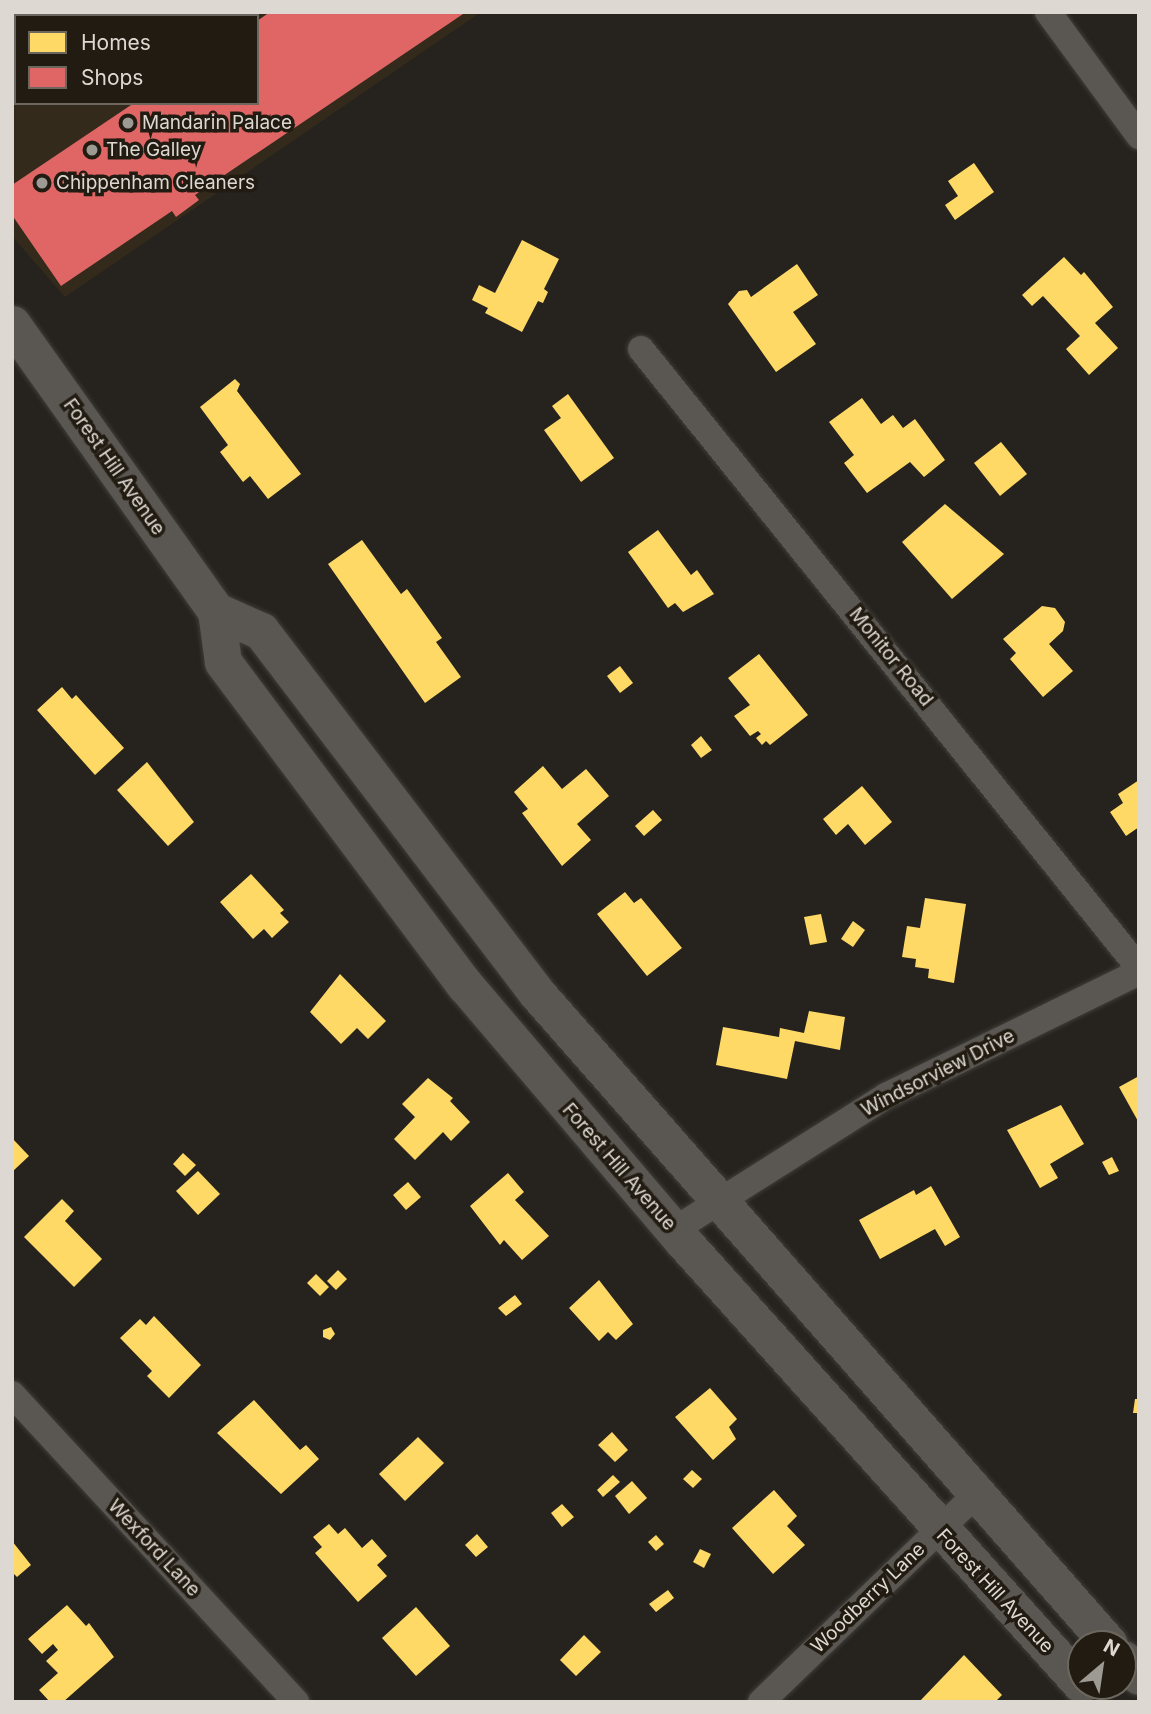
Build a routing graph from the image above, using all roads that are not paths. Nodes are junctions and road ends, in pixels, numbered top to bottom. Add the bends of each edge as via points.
1 (1048, 12) edge
2 (1139, 136) edge
3 (12, 324) edge
4 (641, 349) dead end
5 (216, 611) junction
6 (1139, 970) edge
7 (718, 1202) junction
8 (674, 1230) junction
9 (12, 1394) edge
10 (975, 1495) junction
11 (939, 1530) junction
12 (1097, 1630) edge
13 (1067, 1669) edge
14 (296, 1702) edge
15 (761, 1702) edge

1 - 2 street
3 - 5 main road, Forest Hill Avenue
4 - 6 street, Monitor Road
5 - 7 main road via 261,631 535,991
5 - 8 main road, Forest Hill Avenue via 223,662 353,840 465,985
6 - 7 street, Windsorview Drive via 886,1096
7 - 8 street, Windsorview Drive
7 - 10 main road
8 - 11 main road, Forest Hill Avenue
9 - 14 street, Wexford Lane
10 - 11 street, Woodberry Lane
10 - 12 main road
11 - 13 main road, Forest Hill Avenue
11 - 15 street, Woodberry Lane

